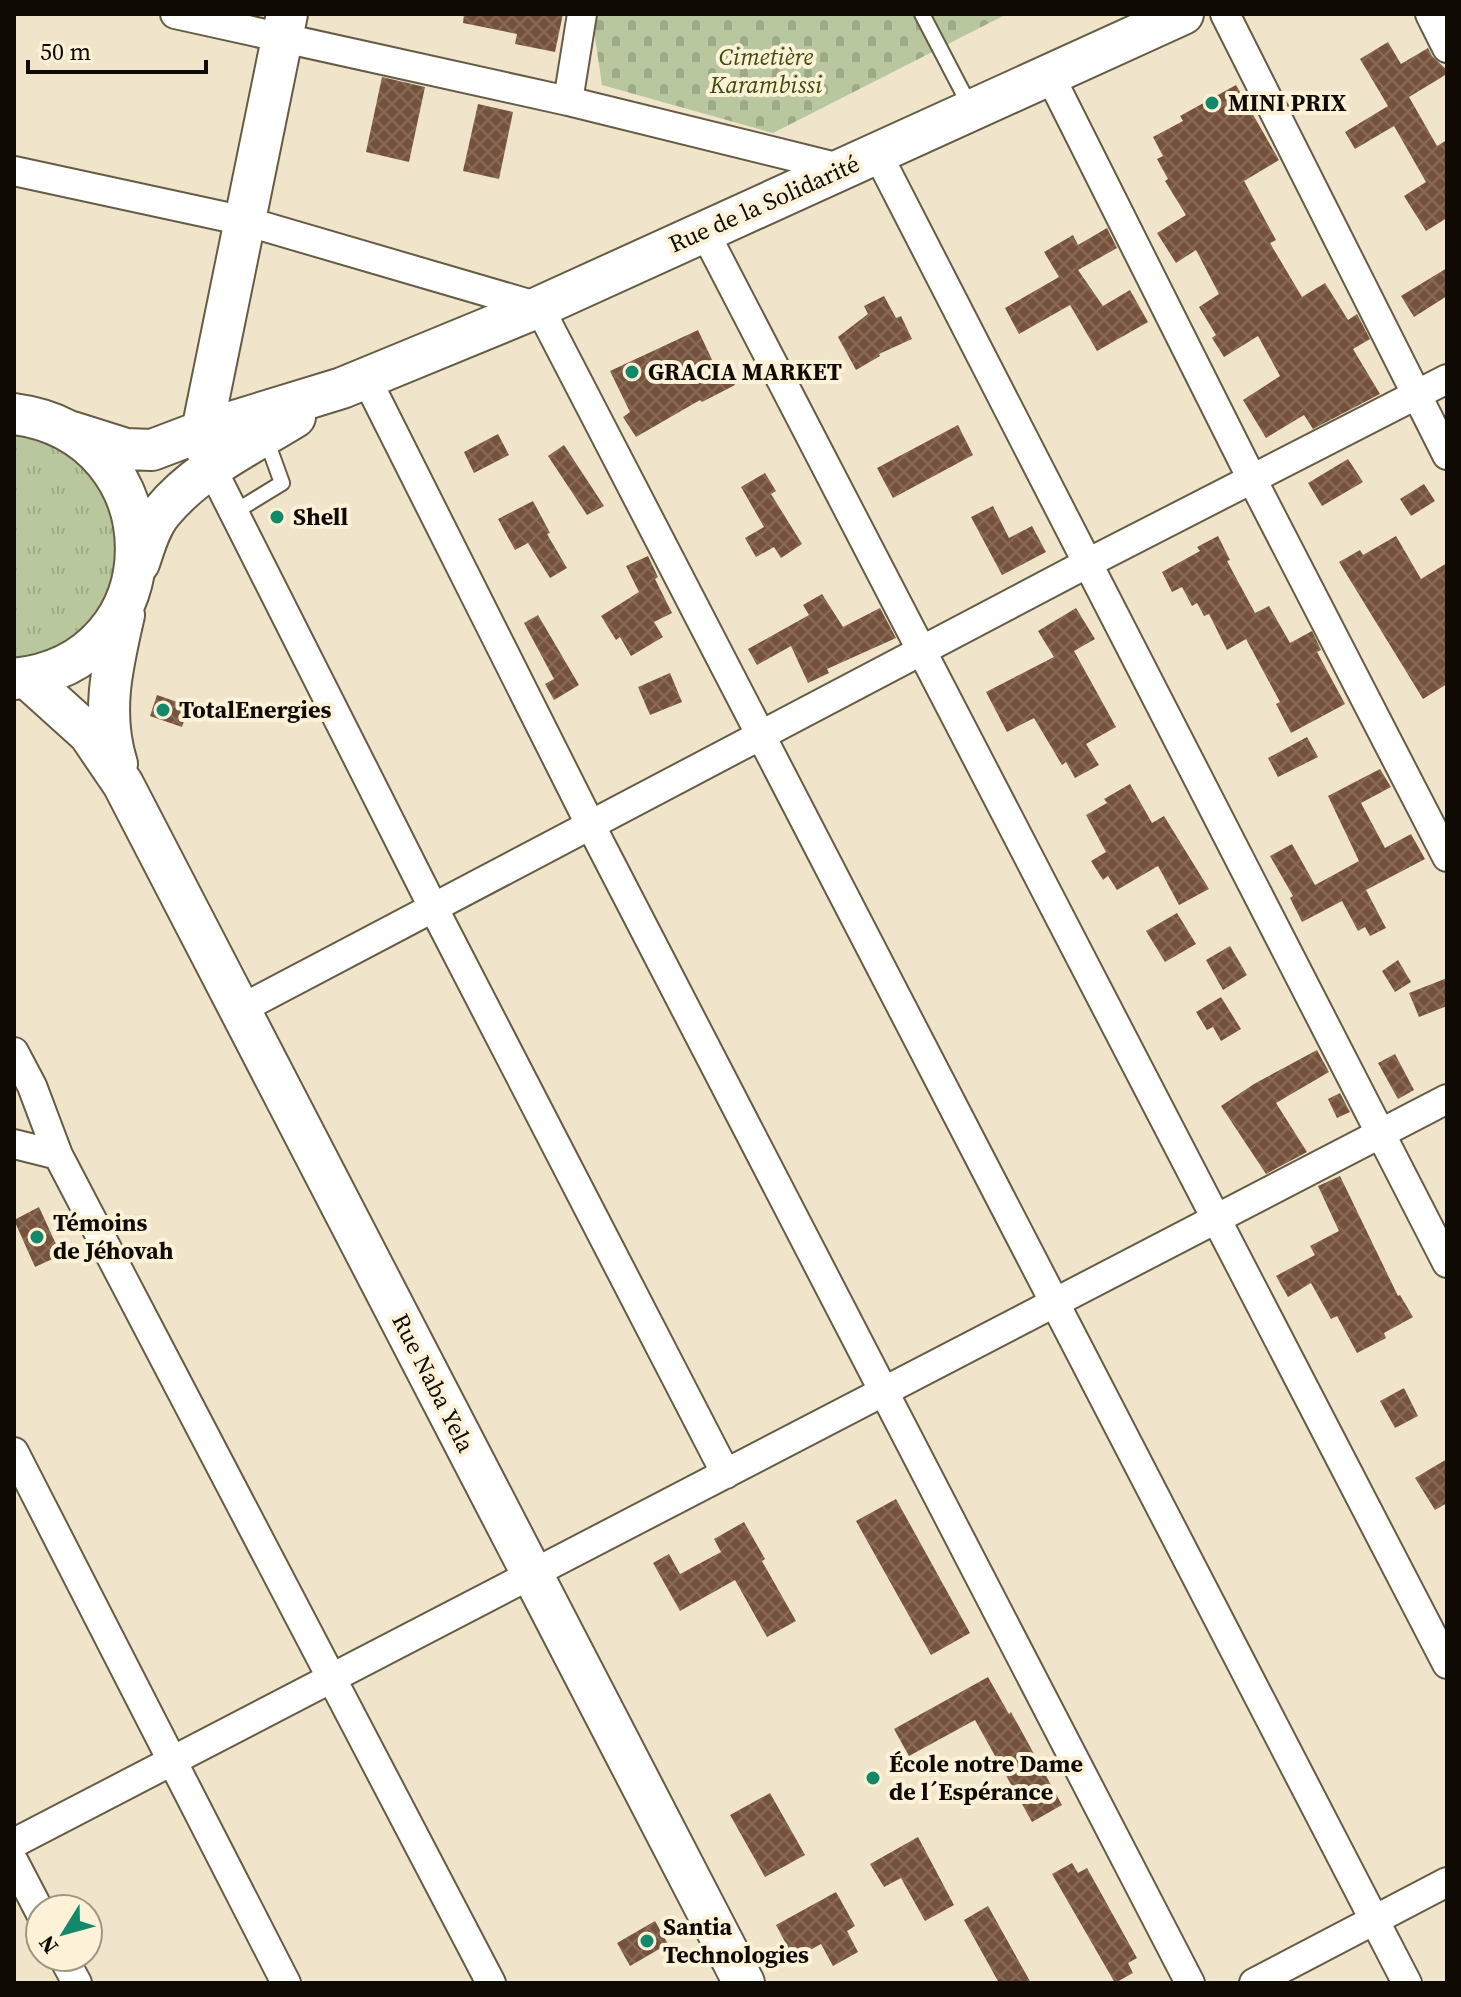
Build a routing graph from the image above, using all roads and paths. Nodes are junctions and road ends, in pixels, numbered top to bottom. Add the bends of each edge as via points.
1 (175, 14) edge
2 (582, 14) edge
3 (922, 14) edge
4 (1183, 14) edge
5 (1225, 14) edge
6 (1430, 14) edge
7 (284, 26) edge
8 (1447, 48) edge
9 (1049, 74) junction
10 (568, 101) junction
11 (972, 110) junction
12 (877, 153) junction
13 (840, 168) junction
14 (14, 171) edge
15 (245, 221) junction
16 (704, 231) junction
17 (539, 307) junction
18 (1447, 379) edge
19 (354, 383) junction
20 (1416, 395) junction
21 (14, 414) edge
22 (202, 431) junction
23 (72, 432) junction
24 (265, 436) junction
25 (1447, 455) edge
26 (212, 469) junction
27 (1252, 479) junction
28 (233, 513) junction
29 (1086, 564) junction
30 (131, 585) junction
31 (923, 650) junction
32 (20, 679) edge
33 (759, 734) junction
34 (123, 784) junction
35 (590, 824) junction
36 (1447, 857) edge
37 (433, 907) junction
38 (239, 1010) junction
39 (14, 1052) edge
40 (1447, 1099) edge
41 (1380, 1133) junction
42 (14, 1144) edge
43 (58, 1155) junction
44 (1217, 1217) junction
45 (1447, 1263) edge
46 (1055, 1304) junction
47 (885, 1392) junction
48 (14, 1452) edge
49 (726, 1474) junction
50 (532, 1575) junction
51 (1447, 1664) edge
52 (333, 1678) junction
53 (171, 1762) junction
54 (14, 1843) edge
55 (14, 1862) edge
56 (1447, 1882) edge
57 (30, 1893) edge
58 (1374, 1920) junction
59 (286, 1983) edge
60 (491, 1983) edge
61 (744, 1983) edge
62 (1190, 1983) edge
63 (1254, 1983) edge
64 (1407, 1983) edge

1 - 7 street
2 - 10 street
3 - 11 lane
4 - 9 street, Rue de la Solidarité
5 - 20 street
6 - 8 street
7 - 10 street
7 - 15 street
9 - 11 street, Rue de la Solidarité
9 - 27 street
10 - 13 street
11 - 12 street, Rue de la Solidarité
12 - 13 street, Rue de la Solidarité
12 - 29 street
13 - 16 street, Rue de la Solidarité
14 - 15 street
15 - 17 street
15 - 22 street
16 - 17 street, Rue de la Solidarité
16 - 31 street
17 - 19 street, Rue de la Solidarité
17 - 33 street
18 - 20 street
19 - 22 street, Rue de la Solidarité
19 - 24 street, Rue de la Solidarité
19 - 35 street
20 - 25 street
20 - 27 street
21 - 23 street, Rue de la Solidarité
22 - 23 street, Rue de la Solidarité via 152,450 126,449
22 - 26 street
23 - 30 street via 109,465 126,493 136,533
24 - 26 street, Rue de la Solidarité
24 - 28 lane via 282,483
26 - 28 street
26 - 30 street, Rue de la Solidarité via 161,513
27 - 29 street
27 - 36 street
28 - 37 street
29 - 31 street
29 - 41 street
30 - 32 street via 112,626 88,650 59,668
30 - 34 street via 107,710
31 - 33 street
31 - 44 street
32 - 34 street via 89,734
33 - 35 street
33 - 46 street
34 - 38 street, Rue Naba Yela
35 - 37 street
35 - 47 street
37 - 38 street
37 - 49 street
38 - 50 street, Rue Naba Yela
39 - 43 street
40 - 41 street
41 - 44 street
41 - 45 street
42 - 43 street
43 - 52 street
44 - 46 street
44 - 51 street
46 - 47 street
46 - 58 street
47 - 49 street
47 - 62 street
48 - 53 street
49 - 50 street
50 - 52 street
50 - 61 street, Rue Naba Yela
52 - 53 street
52 - 60 street
53 - 54 street
53 - 59 street
55 - 57 street
56 - 58 street
58 - 63 street
58 - 64 street

